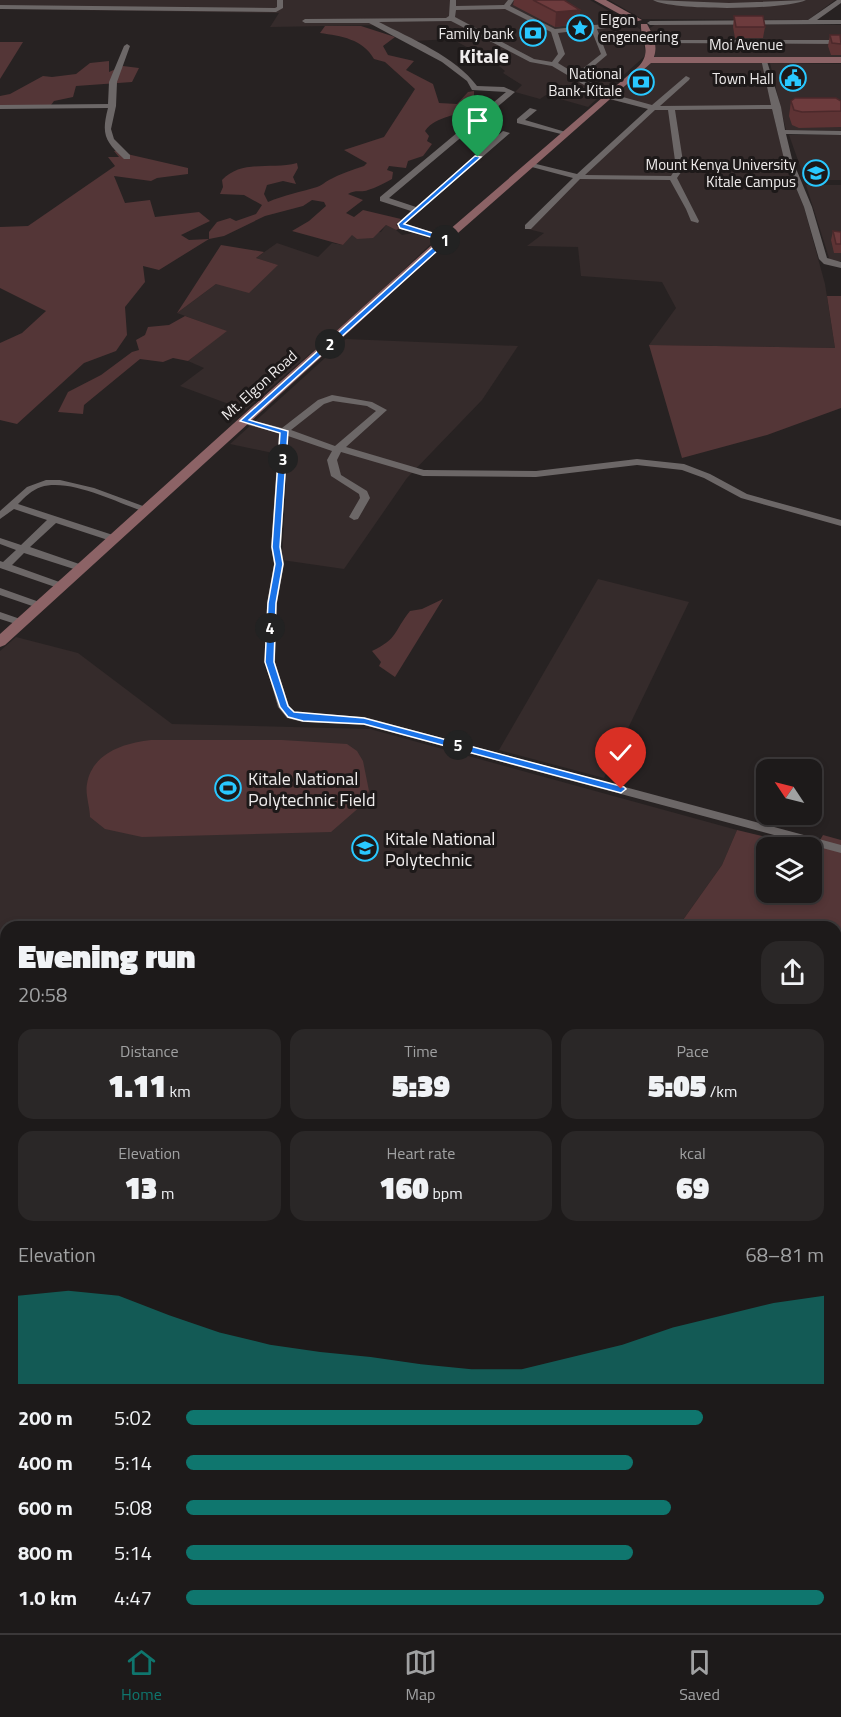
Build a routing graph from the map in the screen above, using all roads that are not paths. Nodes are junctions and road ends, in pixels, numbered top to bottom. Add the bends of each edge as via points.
1 (280, 0) edge
2 (511, 0) edge
3 (547, 0) edge
4 (599, 0) edge
5 (656, 0) edge
6 (803, 0) edge
7 (825, 0) edge
8 (453, 4) edge
9 (838, 4) edge
10 (0, 7) edge
11 (506, 7) junction
12 (451, 18) junction
13 (305, 21) dead end
14 (371, 21) junction
15 (810, 21) junction
16 (841, 22) edge
17 (641, 23) junction
18 (593, 27) junction
19 (554, 31) junction
20 (651, 42) junction
21 (841, 42) edge
22 (127, 46) dead end
23 (764, 59) junction
24 (650, 60) junction
25 (841, 60) edge
26 (554, 64) junction
27 (576, 77) junction
28 (686, 78) dead end
29 (609, 96) junction
30 (112, 106) junction
31 (0, 107) edge
32 (777, 107) junction
33 (654, 108) junction
34 (671, 108) junction
35 (533, 110) dead end
36 (782, 132) junction
37 (506, 133) dead end
38 (565, 133) junction
39 (841, 133) edge
40 (127, 157) dead end
41 (531, 164) junction
42 (578, 177) junction
43 (674, 178) junction
44 (417, 210) junction
45 (695, 221) dead end
46 (528, 227) dead end
47 (446, 239) junction
48 (841, 265) edge
49 (243, 421) junction
50 (284, 431) junction
51 (338, 449) junction
52 (14, 506) junction
53 (146, 509) junction
54 (0, 516) edge
55 (354, 517) dead end
56 (53, 520) junction
57 (841, 524) edge
58 (115, 539) junction
59 (0, 541) edge
60 (23, 548) junction
61 (2, 565) edge
62 (81, 568) junction
63 (61, 586) junction
64 (0, 591) edge
65 (41, 606) junction
66 (0, 615) edge
67 (22, 623) junction
68 (0, 642) edge
69 (841, 849) edge

1 - 10 street via 279,9 233,11
2 - 11 street
3 - 18 street
4 - 17 street
5 - 6 street via 780,4
7 - 9 street
8 - 11 street
8 - 12 street
9 - 15 street
11 - 19 street
12 - 14 street
12 - 26 street via 532,61
13 - 14 street
14 - 44 street via 451,66 472,81 475,88 511,92 383,199
15 - 16 street
15 - 17 street
17 - 18 street
17 - 20 street
18 - 19 street
18 - 27 street via 604,55
19 - 26 street via 562,54
20 - 21 street
20 - 24 street
22 - 30 street via 113,82
23 - 24 street, Moi Avenue
23 - 25 street, Moi Avenue
23 - 32 street
24 - 29 street, Mt. Elgon Road
26 - 27 street
27 - 29 street
28 - 33 street
29 - 33 street
29 - 38 street, Mt. Elgon Road
30 - 31 street
30 - 40 street via 106,127 109,141
32 - 34 street
32 - 36 street
33 - 34 street
33 - 42 street
34 - 43 street via 680,168
35 - 38 street via 520,121
36 - 39 street
36 - 48 street via 823,259
37 - 44 street
38 - 41 street, Mt. Elgon Road
41 - 42 street
41 - 47 street, Mt. Elgon Road
42 - 43 street
42 - 46 street
43 - 45 street via 680,196 691,204
44 - 47 street via 401,224 403,227
47 - 49 street, Mt. Elgon Road
49 - 50 street
49 - 53 street, Mt. Elgon Road
50 - 51 street
50 - 51 street via 332,398 376,405 382,410
50 - 69 street via 276,547 279,564 272,603 270,662 284,707 291,715 364,721
51 - 55 street via 332,460 336,476 364,493
51 - 57 street via 423,473 536,474 637,462 684,466 744,496
52 - 53 street via 35,486 54,482
52 - 54 street
52 - 56 street
53 - 58 street, Mt. Elgon Road
56 - 58 street
56 - 60 street
58 - 62 street, Mt. Elgon Road
59 - 60 street
60 - 61 street
60 - 62 street
61 - 63 street
62 - 63 street, Mt. Elgon Road
63 - 65 street, Mt. Elgon Road
64 - 65 street
65 - 67 street, Mt. Elgon Road
66 - 67 street
67 - 68 street, Mt. Elgon Road

